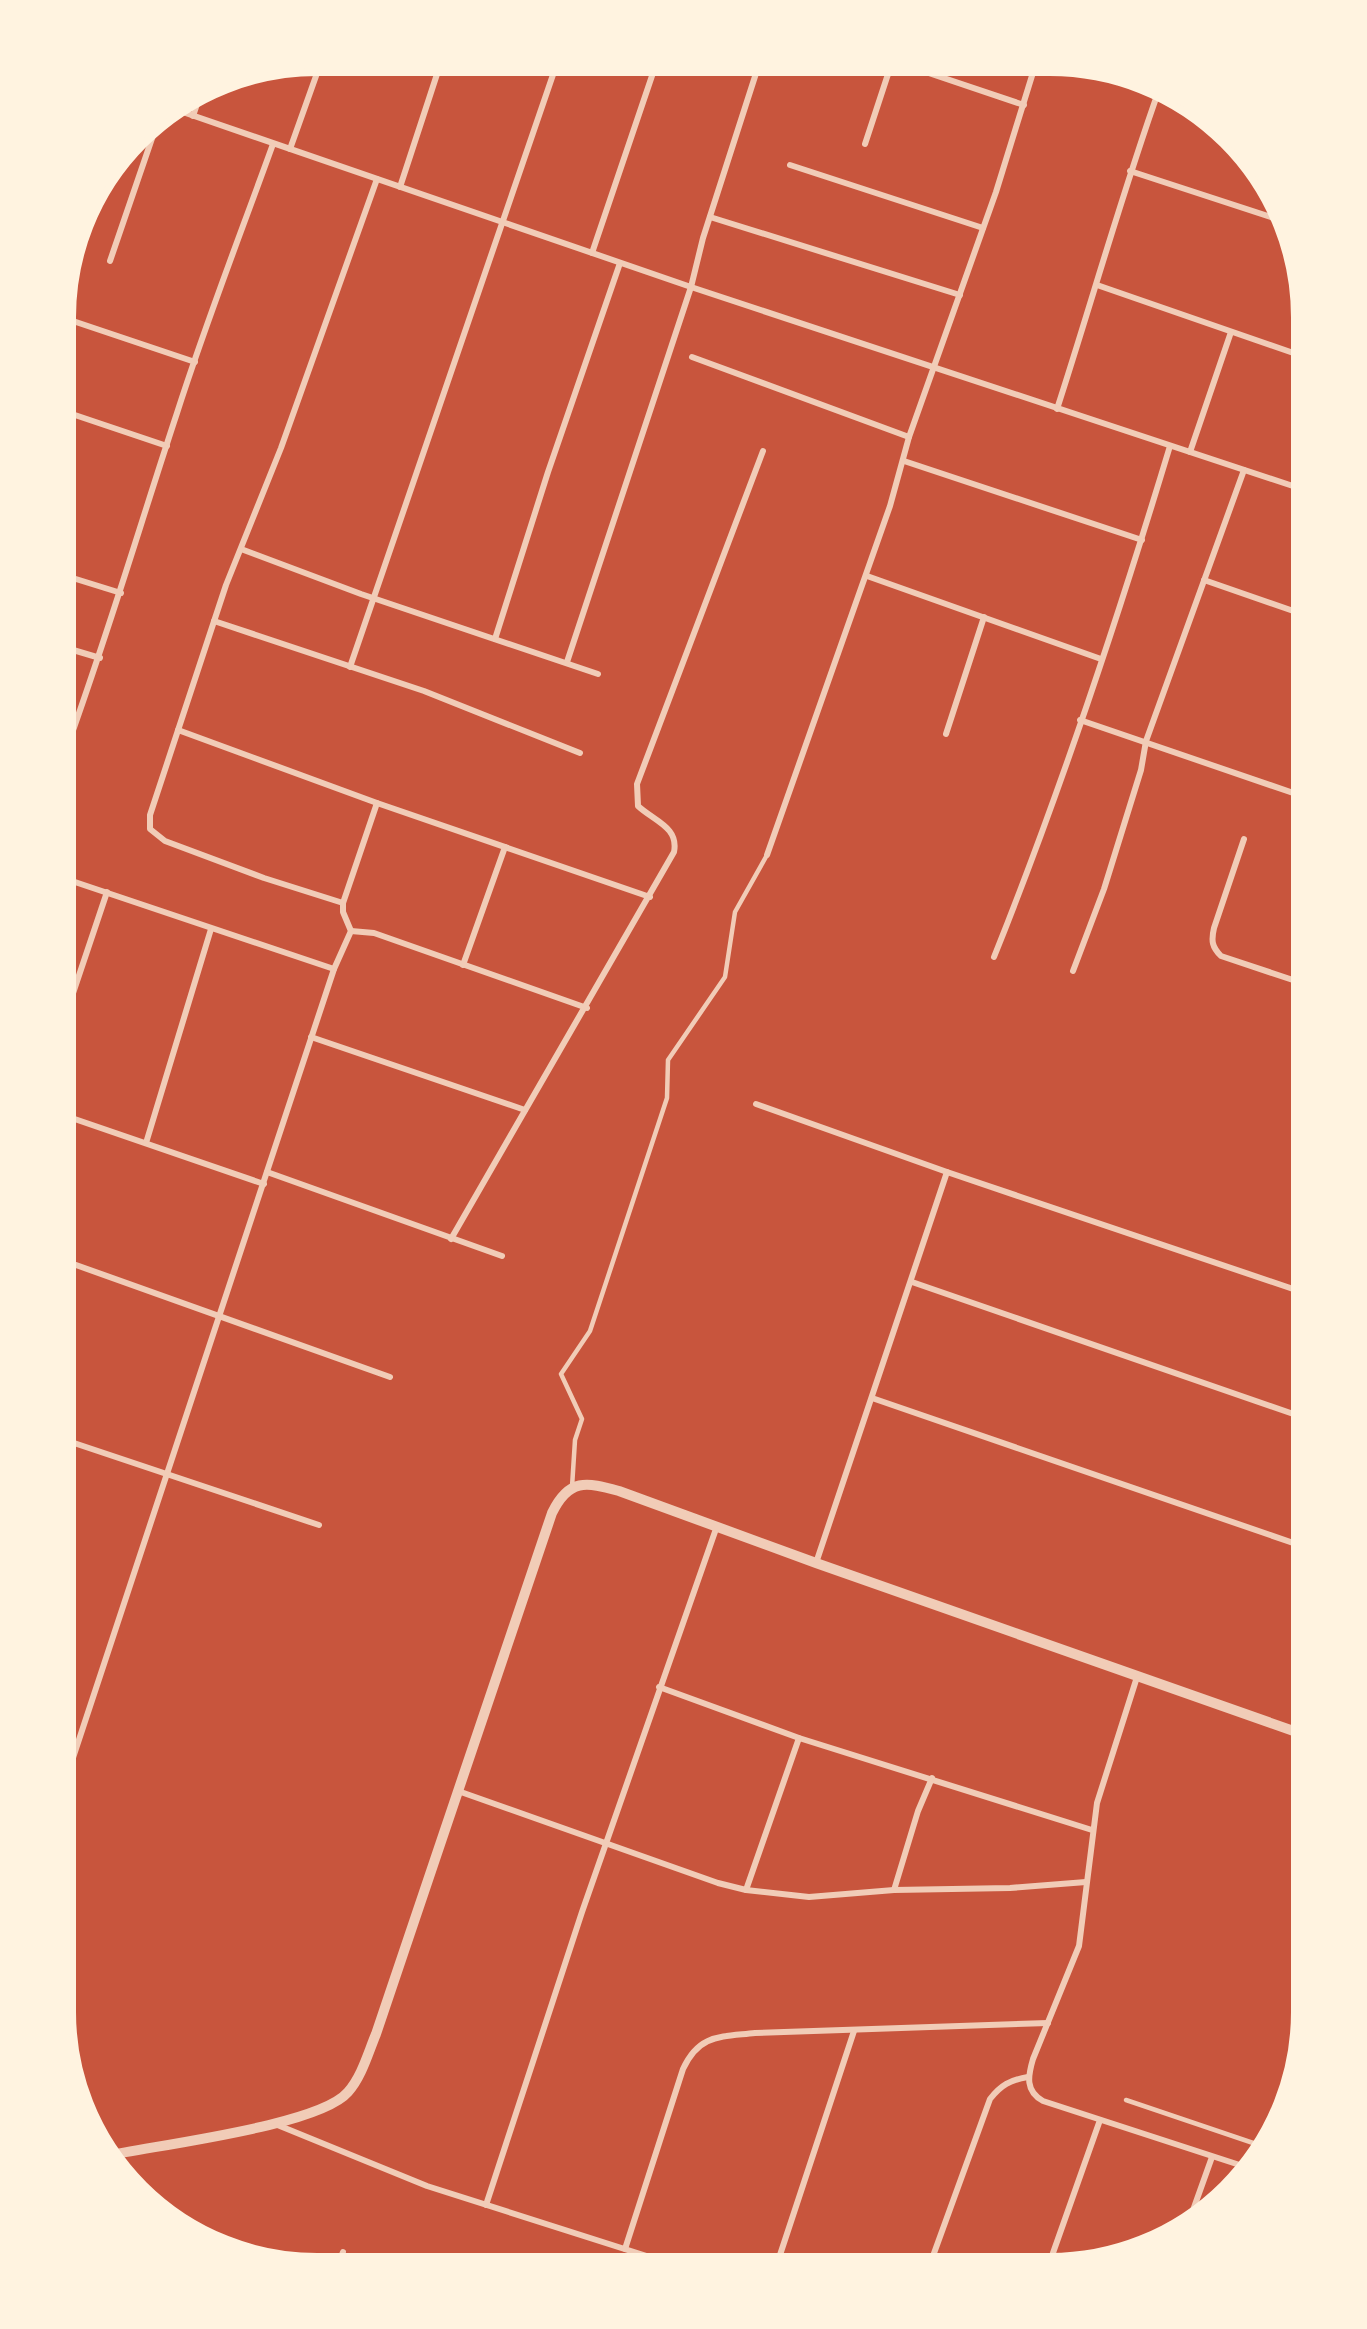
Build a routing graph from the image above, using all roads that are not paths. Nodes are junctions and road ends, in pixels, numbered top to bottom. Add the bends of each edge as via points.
1 (317, 72) edge
2 (438, 72) edge
3 (554, 72) edge
4 (653, 72) edge
5 (756, 72) edge
6 (889, 72) edge
7 (926, 72) edge
8 (1033, 72) edge
9 (1157, 96) edge
10 (197, 103) edge
11 (1024, 105) junction
12 (182, 112) edge
13 (193, 116) junction
14 (153, 135) edge
15 (273, 144) junction
16 (865, 144) dead end
17 (290, 149) junction
18 (790, 165) dead end
19 (1130, 171) junction
20 (376, 179) junction
21 (400, 187) junction
22 (710, 217) junction
23 (1272, 217) edge
24 (501, 222) junction
25 (984, 228) junction
26 (592, 253) junction
27 (110, 261) dead end
28 (620, 263) junction
29 (1097, 285) junction
30 (691, 287) junction
31 (960, 295) junction
32 (72, 321) edge
33 (1231, 332) junction
34 (1295, 354) edge
35 (692, 357) dead end
36 (195, 362) junction
37 (933, 366) junction
38 (1057, 409) junction
39 (72, 414) edge
40 (909, 437) junction
41 (167, 446) junction
42 (1170, 446) junction
43 (763, 451) dead end
44 (1190, 452) junction
45 (904, 461) junction
46 (1244, 470) junction
47 (1295, 487) edge
48 (1142, 540) junction
49 (242, 549) junction
50 (867, 576) junction
51 (72, 578) edge
52 (1204, 580) junction
53 (122, 593) junction
54 (374, 598) junction
55 (1295, 612) edge
56 (984, 617) junction
57 (214, 621) junction
58 (495, 639) junction
59 (72, 650) edge
60 (100, 658) junction
61 (1101, 659) junction
62 (567, 662) junction
63 (350, 667) junction
64 (598, 674) dead end
65 (1080, 720) junction
66 (178, 730) junction
67 (72, 734) edge
68 (946, 734) dead end
69 (1146, 741) junction
70 (580, 753) dead end
71 (1295, 793) edge
72 (377, 803) junction
73 (1244, 839) dead end
74 (505, 847) junction
75 (767, 855) joint
76 (72, 881) edge
77 (107, 892) junction
78 (650, 897) junction
79 (343, 903) junction
80 (211, 929) junction
81 (351, 931) junction
82 (994, 957) dead end
83 (463, 965) junction
84 (334, 969) junction
85 (1073, 971) dead end
86 (1295, 981) edge
87 (72, 996) edge
88 (586, 1008) junction
89 (311, 1036) junction
90 (756, 1104) dead end
91 (525, 1110) junction
92 (72, 1118) edge
93 (146, 1143) junction
94 (267, 1172) junction
95 (947, 1172) junction
96 (264, 1184) junction
97 (451, 1239) junction
98 (502, 1256) dead end
99 (72, 1264) edge
100 (912, 1282) junction
101 (1295, 1290) edge
102 (220, 1316) junction
103 (390, 1377) dead end
104 (872, 1398) junction
105 (1295, 1415) edge
106 (72, 1443) edge
107 (167, 1475) junction
108 (572, 1487) junction
109 (319, 1525) dead end
110 (717, 1526) junction
111 (1295, 1544) edge
112 (816, 1563) junction
113 (1137, 1677) junction
114 (659, 1687) junction
115 (1295, 1732) edge
116 (800, 1738) junction
117 (72, 1757) edge
118 (932, 1778) junction
119 (458, 1791) junction
120 (1092, 1830) junction
121 (606, 1844) junction
122 (1086, 1882) junction
123 (746, 1890) junction
124 (894, 1890) junction
125 (1048, 2023) junction
126 (854, 2031) junction
127 (1028, 2077) junction
128 (1126, 2100) dead end
129 (1100, 2120) junction
130 (275, 2124) junction
131 (1256, 2144) edge
132 (117, 2154) edge
133 (1212, 2157) junction
134 (1240, 2166) edge
135 (486, 2205) junction
136 (1193, 2211) edge
137 (625, 2249) junction
138 (343, 2252) dead end
139 (341, 2257) edge
140 (650, 2257) edge
141 (779, 2257) edge
142 (933, 2257) edge
143 (1052, 2257) edge

1 - 17 street
2 - 21 street
3 - 24 street
4 - 26 street
5 - 22 street
6 - 16 street
7 - 11 street
8 - 11 street
9 - 19 street
10 - 13 street
11 - 25 street
12 - 13 street
13 - 15 street
14 - 27 street
15 - 17 street
15 - 36 street
17 - 20 street
18 - 25 street
19 - 23 street
19 - 29 street
20 - 21 street
20 - 49 street
21 - 24 street
22 - 30 street
22 - 31 street
24 - 26 street
24 - 54 street
25 - 31 street
26 - 28 street
28 - 30 street
28 - 58 street
29 - 33 street
29 - 38 street
30 - 37 street
30 - 62 street
31 - 37 street
32 - 36 street
33 - 34 street
33 - 44 street
35 - 40 street
36 - 41 street
37 - 38 street
37 - 40 street
38 - 42 street
39 - 41 street
40 - 45 street
41 - 53 street
42 - 44 street
42 - 48 street
43 - 78 street via 637,784 638,806 672,830 677,840 675,852
44 - 46 street
45 - 48 street
45 - 50 street
46 - 47 street
46 - 52 street
48 - 61 street
49 - 54 street
49 - 57 street
50 - 56 street
50 - 75 street
51 - 53 street
52 - 55 street
52 - 69 street
53 - 60 street
54 - 58 street
54 - 63 street
56 - 61 street
56 - 68 street
57 - 63 street
57 - 66 street
58 - 62 street
59 - 60 street
60 - 67 street
61 - 65 street
62 - 64 street
63 - 70 street
65 - 69 street
65 - 82 street
66 - 72 street
66 - 79 street via 150,815 150,829 156,836 264,878
69 - 71 street
69 - 85 street via 1141,770 1104,889
72 - 74 street
72 - 79 street
73 - 86 street via 1214,928 1214,949 1221,956
74 - 78 street
74 - 83 street
75 - 108 lane via 735,912 725,977 668,1060 667,1098 590,1331 561,1374 582,1419 575,1440
76 - 77 street
77 - 80 street
77 - 87 street
78 - 88 street
79 - 81 street
80 - 84 street
80 - 93 street
81 - 83 street via 374,933
81 - 84 street
83 - 88 street
84 - 89 street
88 - 91 street
89 - 91 street
89 - 94 street
90 - 95 street
91 - 97 street
92 - 93 street
93 - 96 street
94 - 96 street
94 - 97 street
95 - 100 street
95 - 101 street
96 - 102 street
97 - 98 street
99 - 102 street
100 - 104 street
100 - 105 street
102 - 103 street
102 - 107 street
104 - 111 street
104 - 112 street
106 - 107 street
107 - 109 street
107 - 117 street
108 - 110 street via 592,1484 619,1491
108 - 119 street via 560,1496 552,1513
110 - 112 street
110 - 114 street
112 - 113 street
113 - 115 street
113 - 120 street via 1106,1770
114 - 116 street
114 - 121 street
116 - 118 street
116 - 123 street
118 - 120 street
118 - 124 street
119 - 121 street
119 - 130 street via 362,2069 348,2092 327,2108
120 - 122 street
121 - 123 street
121 - 135 street
122 - 124 street
122 - 125 street via 1079,1946
123 - 124 street via 809,1897
125 - 126 street
125 - 127 street
126 - 137 street via 755,2033 710,2040 696,2047 683,2069
126 - 141 street
127 - 129 street via 1036,2097
127 - 142 street via 1000,2086 990,2099
128 - 131 lane
129 - 133 street
129 - 143 street
130 - 132 street
130 - 135 street via 427,2186
133 - 134 street
133 - 136 street
135 - 137 street
137 - 140 street
138 - 139 street

